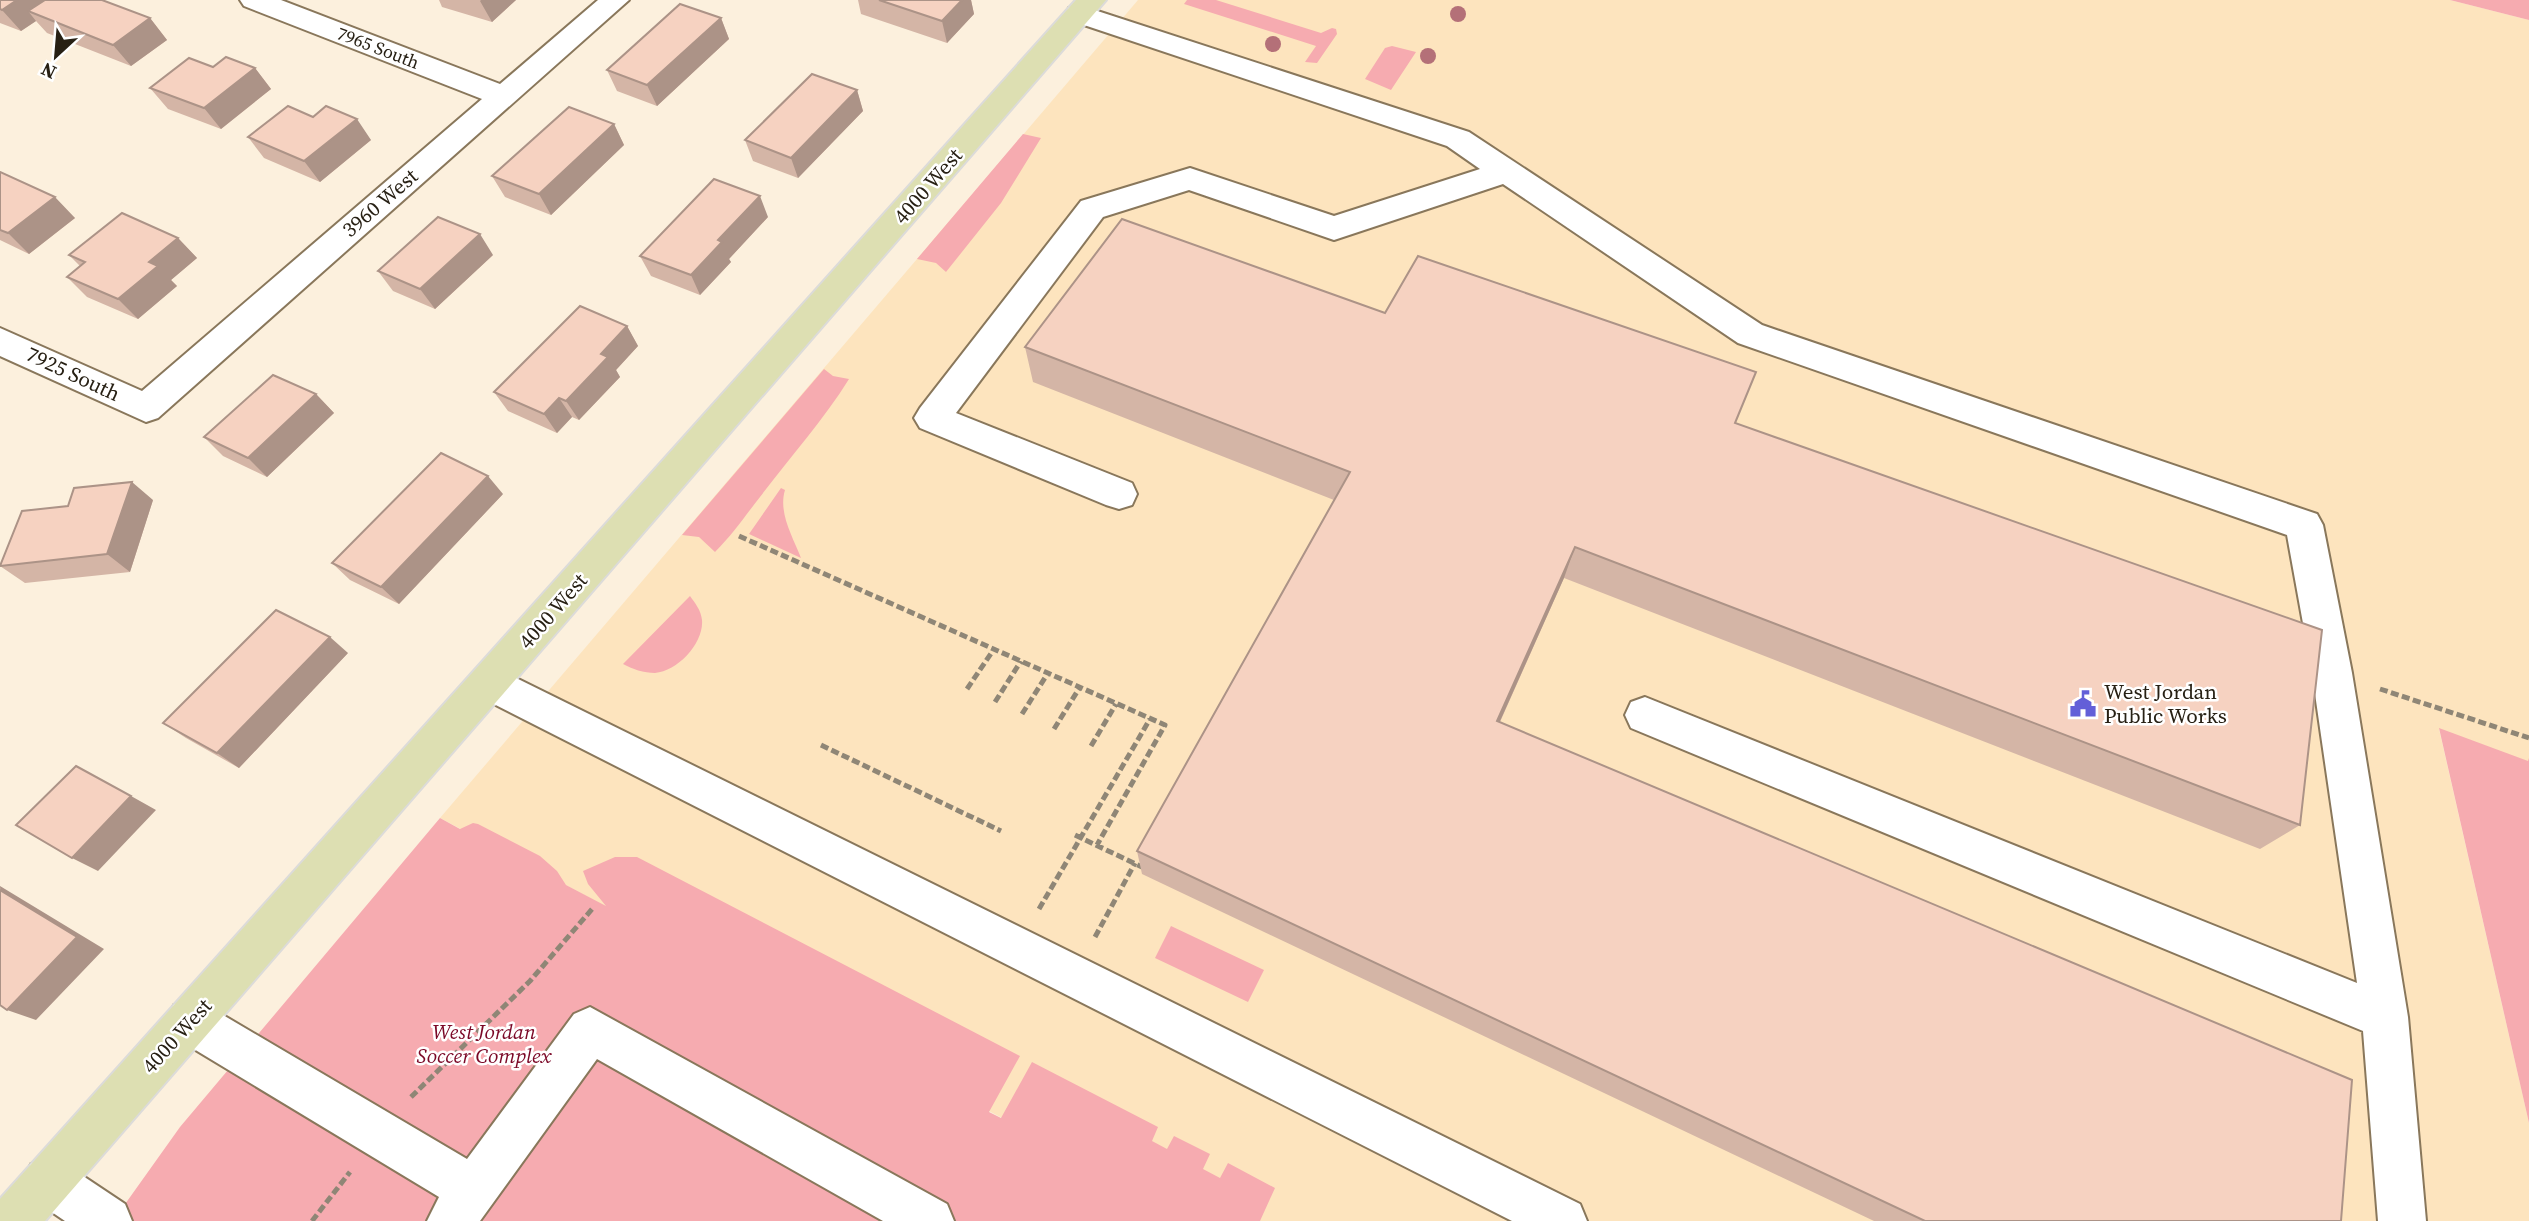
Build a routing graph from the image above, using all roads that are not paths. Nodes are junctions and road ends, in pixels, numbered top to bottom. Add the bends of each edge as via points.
1 (254, 0) edge
2 (615, 0) edge
3 (1085, 7) edge
4 (503, 96) junction
5 (1507, 172) junction
6 (0, 341) edge
7 (146, 408) joint
8 (1119, 494) dead end
9 (490, 683) junction
10 (1645, 715) dead end
11 (2385, 1017) junction
12 (190, 1021) junction
13 (48, 1181) junction
14 (462, 1205) edge
15 (13, 1221) edge
16 (108, 1221) edge
17 (930, 1221) edge
18 (1563, 1221) edge
19 (2402, 1221) edge

1 - 4 street, 7965 South
2 - 4 street, 3960 West
3 - 5 street via 1458,138
3 - 9 main road, 4000 West
4 - 7 street, 3960 West
5 - 8 street via 1334,228 1190,178 1092,209 932,418
5 - 11 street via 1750,334 2304,525 2332,673
6 - 7 street, 7925 South
9 - 12 main road, 4000 West
9 - 18 street
10 - 11 street
11 - 19 street
12 - 13 main road, 4000 West
12 - 14 street
13 - 15 main road, 4000 West
13 - 16 street
14 - 17 street via 590,1030

